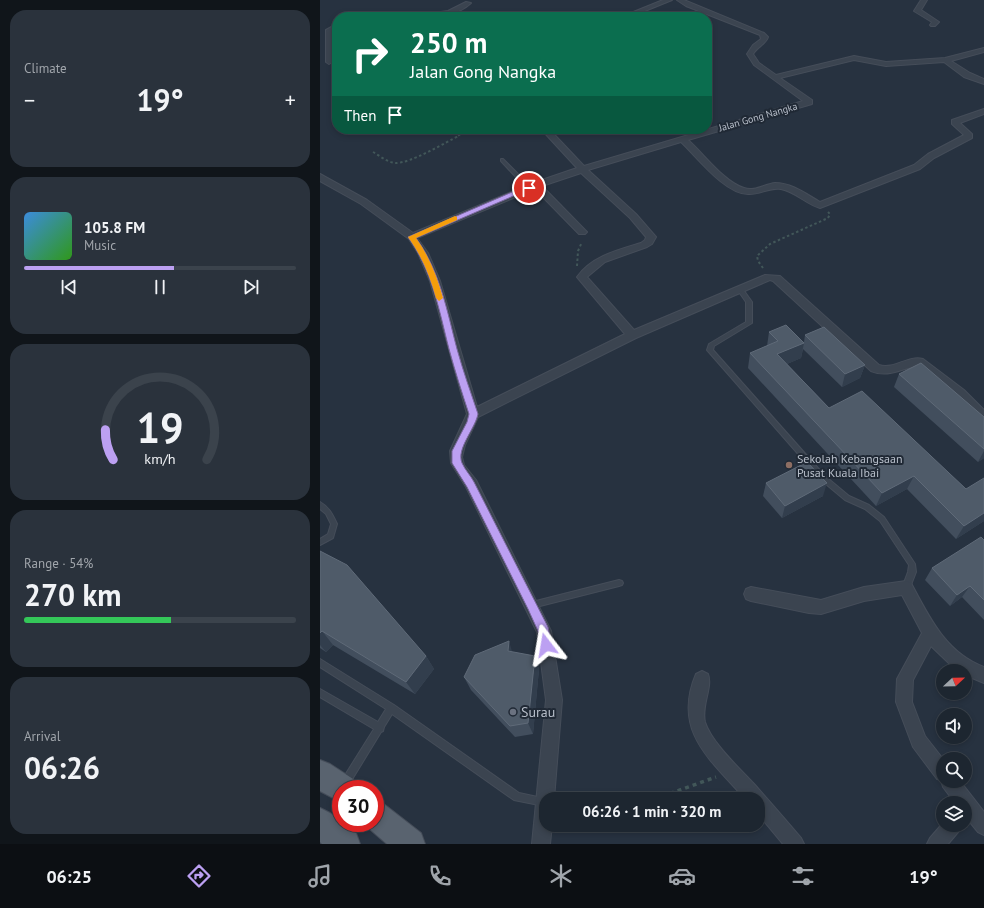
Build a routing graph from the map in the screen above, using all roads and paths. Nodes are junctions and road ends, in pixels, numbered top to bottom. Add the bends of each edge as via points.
1 (669, 0) edge
2 (680, 0) edge
3 (924, 0) edge
4 (468, 3) dead end
5 (452, 12) edge
6 (637, 12) edge
7 (706, 12) edge
8 (712, 14) edge
9 (933, 25) dead end
10 (332, 28) edge
11 (984, 50) edge
12 (945, 60) junction
13 (329, 62) junction
14 (332, 62) edge
15 (320, 64) edge
16 (775, 77) junction
17 (984, 82) edge
18 (984, 111) edge
19 (712, 130) edge
20 (463, 134) edge
21 (550, 134) edge
22 (700, 134) edge
23 (683, 139) junction
24 (373, 152) dead end
25 (502, 160) dead end
26 (583, 170) junction
27 (320, 177) edge
28 (533, 186) junction
29 (820, 205) junction
30 (582, 232) joint
31 (412, 237) junction
32 (582, 277) junction
33 (769, 277) junction
34 (740, 289) junction
35 (632, 335) junction
36 (473, 414) junction
37 (984, 417) edge
38 (320, 505) edge
39 (320, 542) edge
40 (619, 583) dead end
41 (906, 588) junction
42 (752, 594) dead end
43 (532, 605) junction
44 (930, 633) junction
45 (320, 663) edge
46 (984, 675) edge
47 (702, 678) dead end
48 (320, 693) edge
49 (392, 708) junction
50 (380, 728) junction
51 (936, 764) edge
52 (730, 768) junction
53 (338, 780) edge
54 (547, 792) edge
55 (674, 792) edge
56 (750, 792) edge
57 (539, 801) edge
58 (765, 809) edge
59 (972, 816) edge
60 (384, 822) edge
61 (320, 823) edge
62 (984, 826) edge
63 (542, 832) edge
64 (947, 832) edge
65 (345, 844) edge
66 (410, 844) edge
67 (541, 844) edge
68 (795, 844) edge
69 (936, 844) edge

1 - 6 street
2 - 7 street, Jalan Gong Nangka
3 - 9 street via 917,11 935,21
4 - 5 street
8 - 16 street, Jalan Gong Nangka via 762,34 764,40 755,46 750,54 756,64
10 - 13 street via 329,30
11 - 12 street
12 - 16 street via 886,64 854,58
12 - 17 street via 967,75
13 - 14 street
13 - 15 street
16 - 19 street, Jalan Gong Nangka via 809,102
18 - 29 street via 954,122 969,136 931,156 917,167
20 - 24 path via 400,163 388,162
21 - 26 street
22 - 23 street, Jalan Gong Nangka
23 - 26 street, Jalan Gong Nangka
23 - 29 street via 730,184 744,191 774,185 783,186
25 - 28 lane
26 - 28 street, Jalan Gong Nangka
26 - 32 street via 633,216 651,237 644,245 601,260
27 - 31 street via 364,202
28 - 30 street
28 - 31 street, Jalan Gong Nangka
29 - 33 path via 830,214 828,218 770,244 757,256
30 - 32 path via 583,240 578,251 577,264
31 - 36 street via 423,253 435,281
32 - 35 street
33 - 34 street
33 - 37 street via 776,278 875,368 887,370 919,362 960,393
34 - 35 street
34 - 41 lane via 749,302 749,323 711,345 710,350 823,478 847,498 882,519 912,564
35 - 36 street
36 - 43 street via 472,422 457,451 457,463 471,484
38 - 39 lane via 328,512 334,524 331,536
40 - 43 lane
41 - 42 street via 864,594 821,606 809,606
41 - 44 street
43 - 54 street via 544,631 553,687
44 - 46 street via 951,657
44 - 51 street via 905,679 904,702 919,741
45 - 49 lane
47 - 52 street via 696,705 697,721 704,739
48 - 50 lane
49 - 50 lane
49 - 57 lane via 516,796
50 - 53 lane
52 - 55 path via 716,777
52 - 56 street
58 - 68 street
59 - 62 street
60 - 66 main road
61 - 65 main road
63 - 67 street
64 - 69 street

